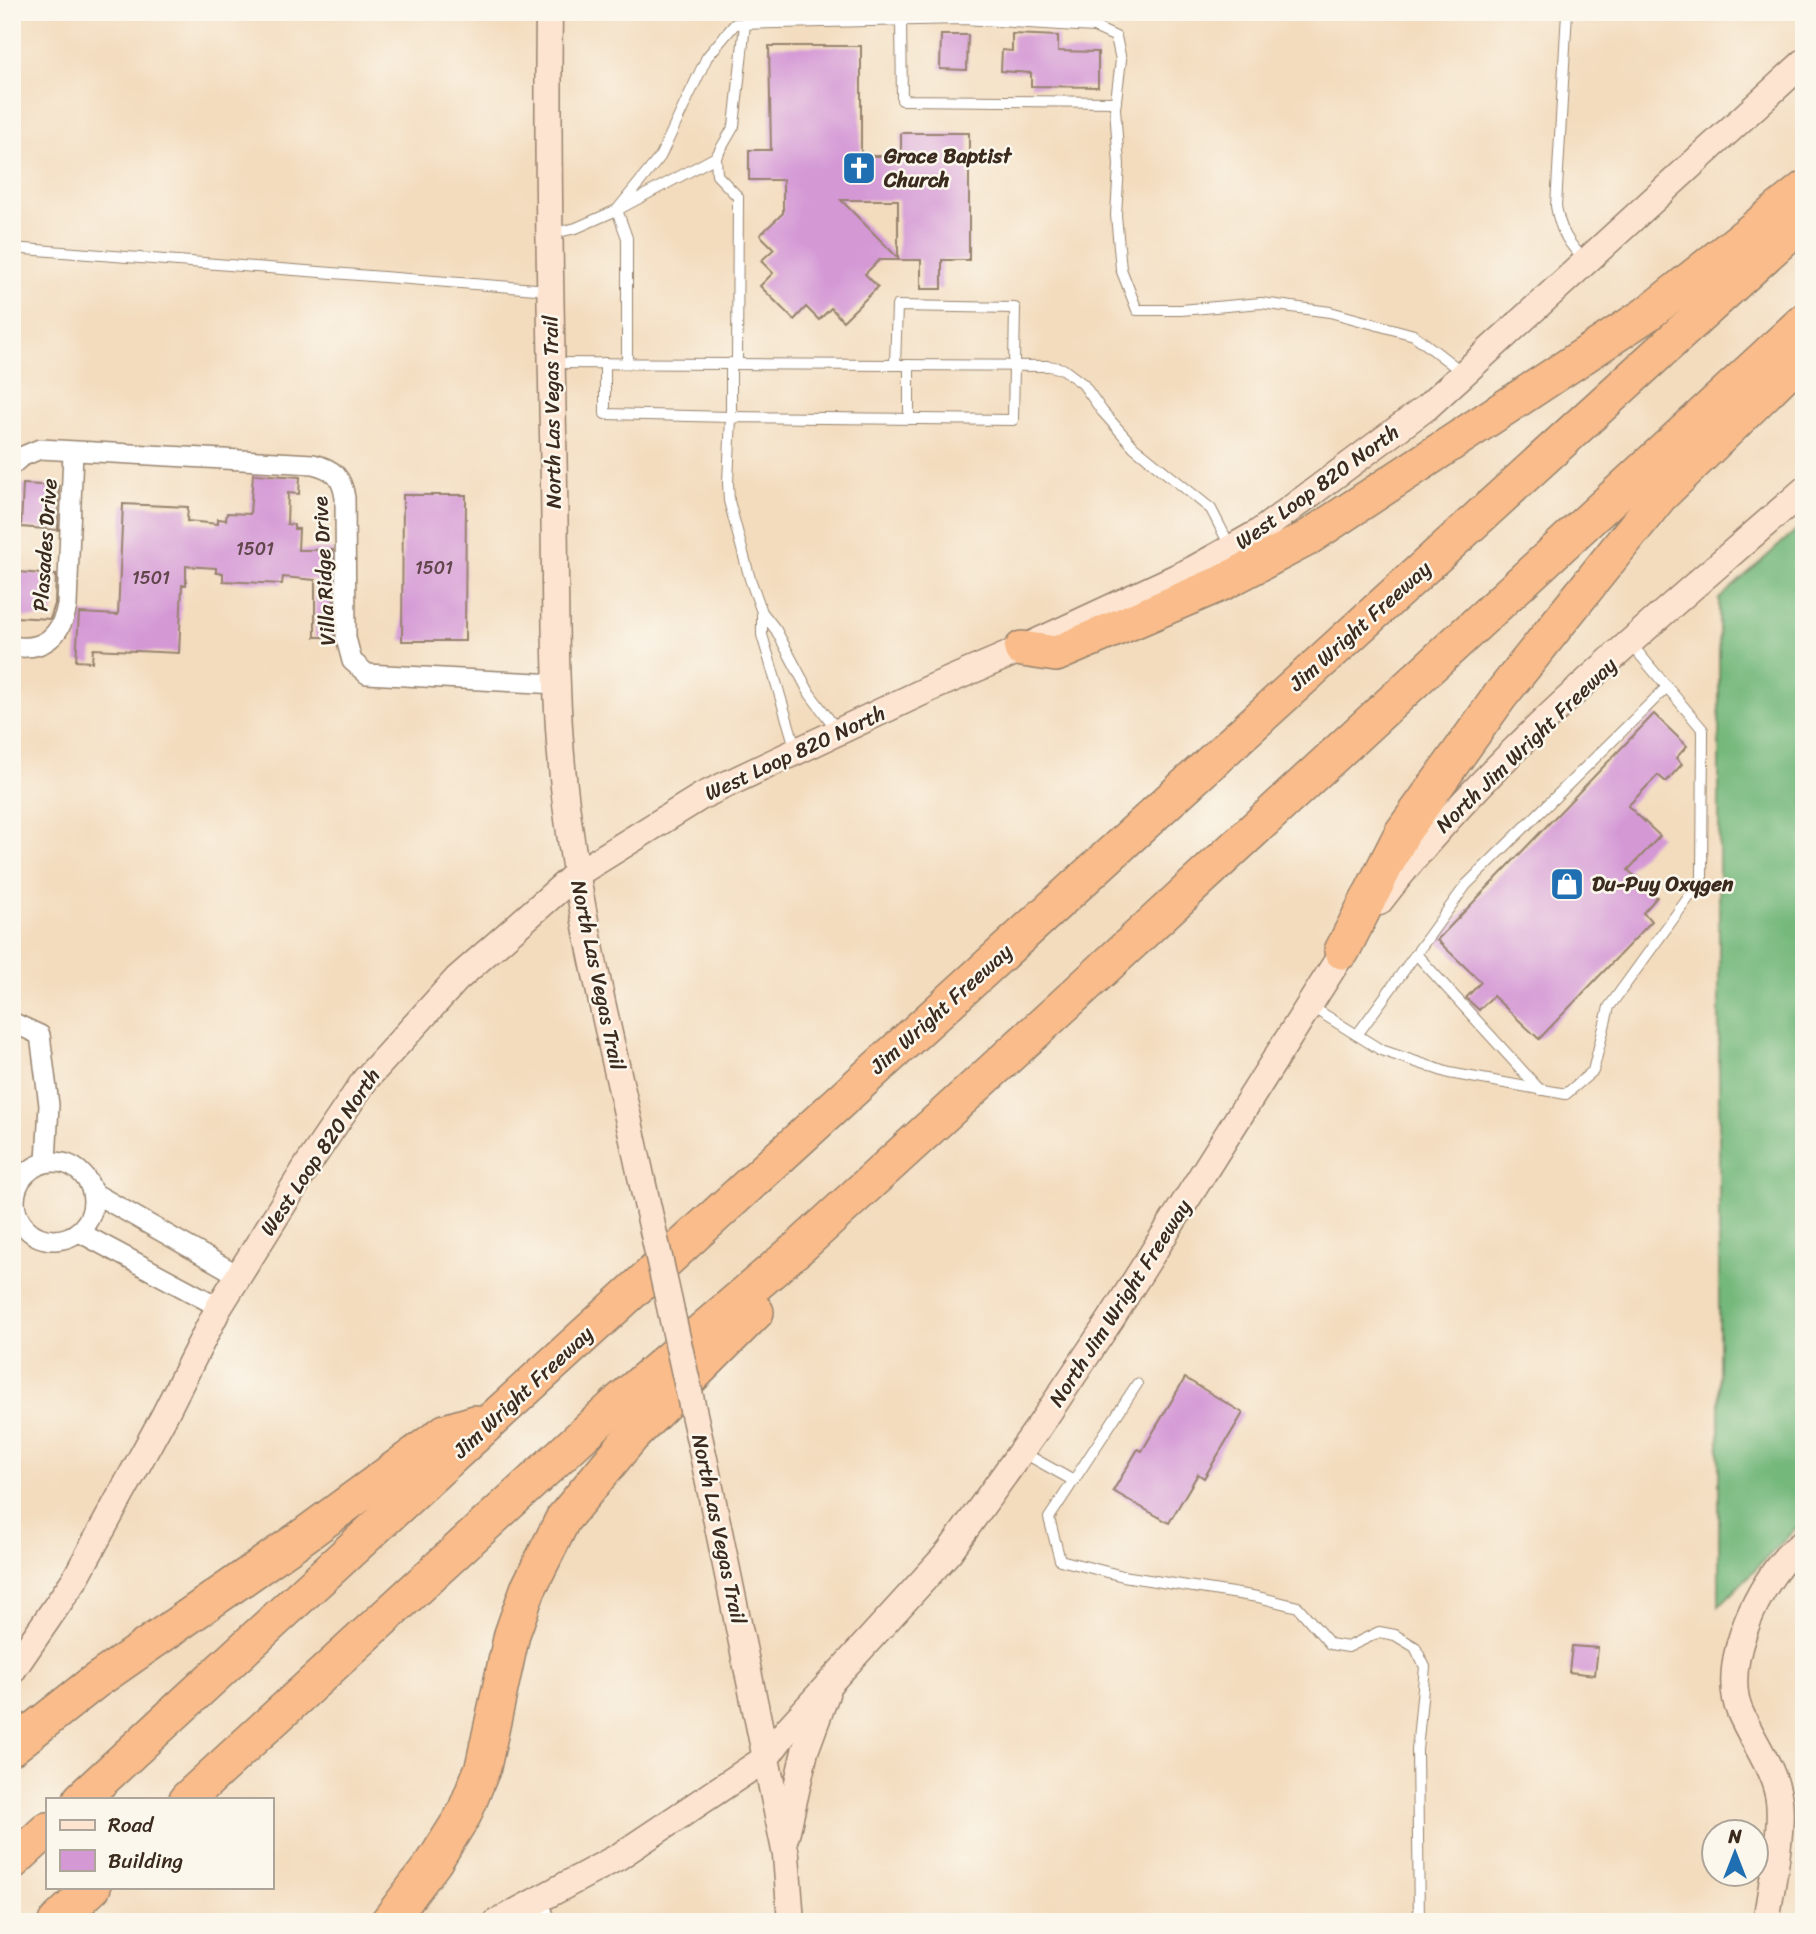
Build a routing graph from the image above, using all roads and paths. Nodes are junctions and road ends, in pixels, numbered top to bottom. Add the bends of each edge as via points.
1 (549, 12) edge
2 (1567, 12) edge
3 (901, 20) junction
4 (745, 24) junction
5 (1804, 62) edge
6 (1116, 102) junction
7 (716, 157) junction
8 (1804, 189) edge
9 (617, 210) junction
10 (1804, 220) edge
11 (549, 234) junction
12 (12, 248) edge
13 (1586, 262) junction
14 (550, 290) junction
15 (1804, 321) edge
16 (1804, 355) edge
17 (552, 363) junction
18 (605, 363) junction
19 (627, 363) junction
20 (734, 363) junction
21 (895, 365) junction
22 (909, 365) junction
23 (1014, 366) junction
24 (1464, 373) junction
25 (731, 417) junction
26 (909, 419) junction
27 (73, 452) junction
28 (12, 465) edge
29 (1804, 490) edge
30 (1231, 548) junction
31 (762, 612) junction
32 (1630, 644) junction
33 (12, 646) edge
34 (1022, 649) junction
35 (558, 684) junction
36 (1667, 687) junction
37 (839, 732) junction
38 (796, 752) junction
39 (576, 875) junction
40 (1342, 951) junction
41 (1416, 954) junction
42 (1308, 1005) junction
43 (12, 1022) edge
44 (1357, 1035) junction
45 (1540, 1090) junction
46 (46, 1162) junction
47 (94, 1193) junction
48 (14, 1206) edge
49 (79, 1233) junction
50 (804, 1243) junction
51 (238, 1275) junction
52 (219, 1307) junction
53 (1137, 1384) dead end
54 (495, 1417) junction
55 (1021, 1451) junction
56 (1074, 1481) junction
57 (1804, 1542) edge
58 (12, 1671) edge
59 (831, 1681) junction
60 (12, 1747) edge
61 (766, 1758) junction
62 (82, 1798) edge
63 (188, 1798) edge
64 (46, 1831) edge
65 (784, 1844) junction
66 (12, 1862) edge
67 (92, 1888) edge
68 (546, 1910) edge
69 (56, 1922) edge
70 (388, 1922) edge
71 (497, 1922) edge
72 (792, 1922) edge
73 (1419, 1922) edge
74 (1766, 1922) edge

1 - 11 street, North Las Vegas Trail
2 - 13 lane via 1556,206 1565,237
3 - 4 lane
3 - 6 lane via 1094,27 1116,37 1121,61
3 - 6 lane via 902,100
4 - 7 lane via 734,126
4 - 9 lane via 735,24 707,57 660,157
5 - 13 street, West Loop 820 North
6 - 24 lane via 1121,269 1137,310 1261,303 1330,312 1414,335
7 - 9 lane
7 - 20 lane via 717,175 738,197
8 - 34 highway via 1647,314 1306,539 1222,583 1056,654
9 - 11 lane
9 - 19 lane via 627,238
10 - 54 highway, Jim Wright Freeway
11 - 14 street, North Las Vegas Trail
12 - 14 lane
13 - 24 street, West Loop 820 North
14 - 17 street, North Las Vegas Trail
15 - 50 highway
16 - 40 highway via 1659,496 1500,696 1402,833
17 - 18 lane
17 - 35 street, North Las Vegas Trail
18 - 19 lane
18 - 25 lane via 605,414
19 - 20 lane
20 - 21 lane
20 - 25 lane
21 - 22 lane
21 - 23 lane via 897,306 1015,308
22 - 23 lane
22 - 26 lane
23 - 26 lane via 1013,420
23 - 30 lane via 1049,366 1073,375 1134,447 1211,509
24 - 30 street, West Loop 820 North via 1417,415 1258,533
25 - 26 lane
25 - 31 lane via 730,501
27 - 28 street, Villa Ridge Drive via 40,449
27 - 33 street, Plasades Drive via 64,620 49,640
27 - 35 street, Villa Ridge Drive via 327,467 338,475 345,498 346,638 352,661 367,674
29 - 32 street, North Jim Wright Freeway
30 - 34 street, West Loop 820 North
31 - 37 lane via 810,694
31 - 38 lane via 762,635
32 - 36 lane
32 - 40 street, North Jim Wright Freeway via 1461,803
34 - 37 street, West Loop 820 North
35 - 39 street, North Las Vegas Trail
36 - 41 lane via 1466,885
36 - 45 lane via 1703,730 1702,879 1609,1007 1593,1071 1566,1094
37 - 38 street, West Loop 820 North
38 - 39 street, West Loop 820 North via 702,796
39 - 51 street, West Loop 820 North via 457,979 365,1080
39 - 61 street, North Las Vegas Trail, bridge
40 - 42 street, North Jim Wright Freeway
41 - 44 lane
41 - 45 lane
42 - 44 lane
42 - 55 street, North Jim Wright Freeway via 1111,1320
43 - 46 street via 40,1035 49,1105
44 - 45 lane via 1381,1051 1449,1073
46 - 47 street via 71,1165 89,1181
46 - 48 street via 19,1183
47 - 49 street via 92,1215
47 - 51 street
48 - 49 street via 34,1235 57,1241
49 - 52 street
50 - 63 highway via 620,1401
50 - 70 highway via 794,1273 631,1437 563,1519 524,1601 483,1767 464,1814
51 - 52 street, West Loop 820 North
52 - 58 street, West Loop 820 North via 75,1579
53 - 56 lane
54 - 60 highway via 445,1432 93,1683
54 - 62 highway, Jim Wright Freeway
55 - 56 lane
55 - 59 street, North Jim Wright Freeway via 949,1552
56 - 73 lane via 1049,1518 1060,1560 1298,1607 1330,1644 1348,1647 1379,1632 1415,1647 1425,1667 1417,1750
57 - 74 street via 1784,1559 1760,1596 1735,1662 1739,1710 1779,1798
59 - 61 street, North Jim Wright Freeway
59 - 65 street via 805,1751
61 - 65 street, North Las Vegas Trail
61 - 68 street, North Jim Wright Freeway
64 - 66 highway
65 - 72 street, North Las Vegas Trail
67 - 69 highway
68 - 71 street, North Jim Wright Freeway

